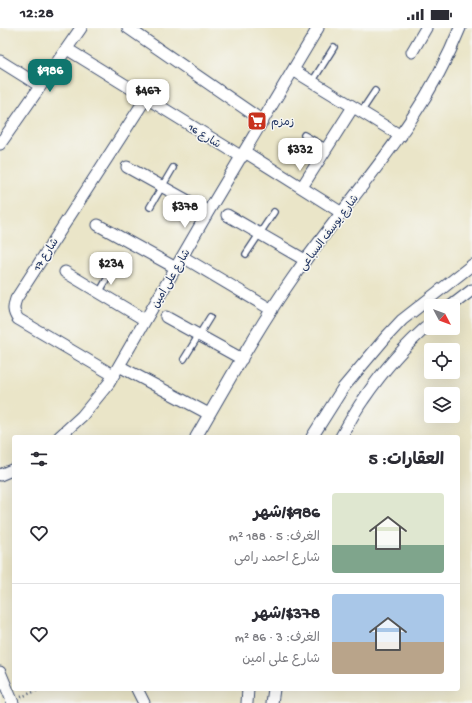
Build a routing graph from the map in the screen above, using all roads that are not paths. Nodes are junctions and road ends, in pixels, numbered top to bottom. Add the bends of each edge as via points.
1 (81, 28) edge
2 (128, 28) edge
3 (318, 28) edge
4 (426, 28) edge
5 (460, 28) edge
6 (334, 47) dead end
7 (67, 49) junction
8 (412, 52) dead end
9 (1, 63) edge
10 (293, 70) junction
11 (312, 82) junction
12 (40, 86) junction
13 (375, 91) dead end
14 (146, 98) junction
15 (357, 109) junction
16 (263, 121) junction
17 (304, 135) dead end
18 (401, 136) junction
19 (0, 144) edge
20 (327, 148) junction
21 (243, 154) junction
22 (126, 167) dead end
23 (173, 168) dead end
24 (162, 186) junction
25 (302, 187) junction
26 (150, 207) dead end
27 (208, 212) junction
28 (274, 212) dead end
29 (342, 213) junction
30 (227, 215) dead end
31 (98, 225) dead end
32 (260, 234) junction
33 (246, 254) dead end
34 (183, 257) junction
35 (306, 260) junction
36 (472, 265) edge
37 (176, 268) junction
38 (112, 270) dead end
39 (64, 272) dead end
40 (472, 290) edge
41 (99, 293) junction
42 (460, 299) edge
43 (272, 310) junction
44 (166, 317) dead end
45 (210, 317) dead end
46 (145, 320) junction
47 (424, 329) edge
48 (199, 335) junction
49 (184, 359) dead end
50 (242, 359) junction
51 (116, 370) junction
52 (209, 414) junction
53 (61, 435) edge
54 (197, 435) edge
55 (313, 435) edge
56 (342, 435) edge
57 (12, 470) edge
58 (0, 475) edge
59 (0, 672) edge
60 (138, 691) edge
61 (248, 691) edge
62 (274, 691) edge
63 (13, 702) edge
64 (144, 703) edge
65 (247, 703) edge
66 (272, 703) edge

1 - 7 street
2 - 16 street
3 - 10 street, شارع على امين
4 - 8 street
5 - 18 street, شارع يوسف السباعى via 440,71
6 - 11 lane
7 - 12 street
7 - 14 street, شارع 16
9 - 12 street
10 - 11 street
10 - 16 street, شارع على امين
11 - 15 street
12 - 19 street
13 - 15 lane
14 - 21 street, شارع 16
14 - 51 street, شارع 17 via 16,299 14,306 18,320
15 - 18 street
15 - 20 street
16 - 21 street, شارع على امين
17 - 20 lane
18 - 29 street, شارع يوسف السباعى
20 - 25 street
21 - 25 street, شارع 16
21 - 27 street, شارع على امين
22 - 24 street
23 - 24 lane
24 - 26 lane
24 - 27 street
25 - 29 street, شارع 16
27 - 34 street, شارع على امين
28 - 32 lane
29 - 35 street, شارع يوسف السباعى
30 - 32 street
31 - 37 street
32 - 33 lane
32 - 35 street
34 - 37 street, شارع على امين
34 - 43 street
35 - 43 street, شارع يوسف السباعى
36 - 55 street via 402,320 343,388
37 - 46 street, شارع على امين
38 - 41 lane
39 - 41 street
40 - 42 street
41 - 46 street
43 - 50 street, شارع يوسف السباعى
44 - 48 street
45 - 48 lane
46 - 51 street, شارع على امين
47 - 56 street via 389,366 363,400
48 - 49 lane
48 - 50 street
50 - 52 street, شارع يوسف السباعى
51 - 52 street, شارع 17
51 - 53 street, شارع على امين via 109,383 82,416
52 - 54 street, شارع يوسف السباعى
57 - 58 street
59 - 63 street
60 - 64 street
61 - 65 street
62 - 66 street

